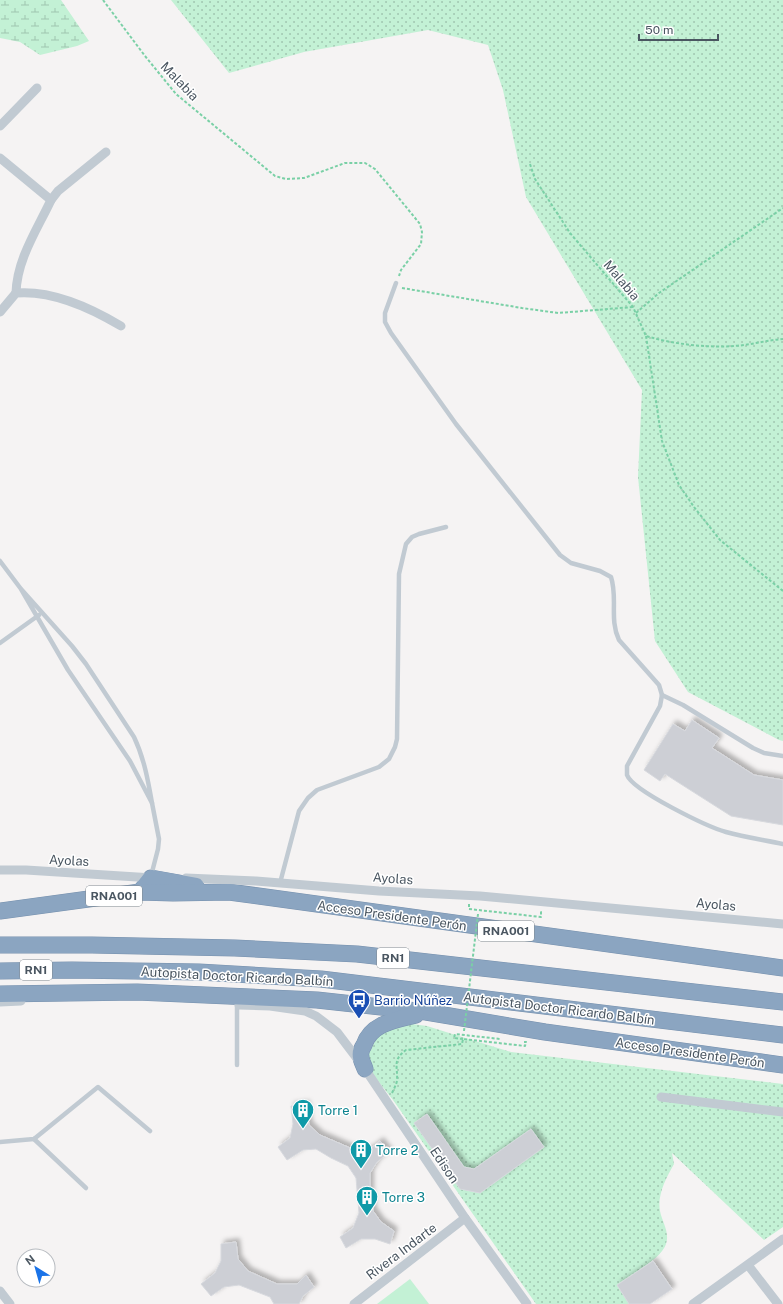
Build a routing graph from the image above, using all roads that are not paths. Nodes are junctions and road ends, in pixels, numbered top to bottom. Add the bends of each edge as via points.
1 (37, 88) dead end
2 (0, 126) edge
3 (106, 152) dead end
4 (0, 158) edge
5 (51, 200) junction
6 (396, 283) road end
7 (16, 293) junction
8 (0, 312) edge
9 (121, 326) dead end
10 (446, 527) dead end
11 (0, 561) edge
12 (21, 589) junction
13 (43, 613) junction
14 (37, 617) junction
15 (0, 643) edge
16 (662, 695) junction
17 (783, 756) edge
18 (152, 803) junction
19 (783, 844) edge
20 (0, 870) edge
21 (151, 878) junction
22 (280, 883) junction
23 (140, 892) junction
24 (229, 892) junction
25 (0, 911) edge
26 (783, 924) edge
27 (0, 945) edge
28 (783, 968) edge
29 (0, 971) edge
30 (0, 994) edge
31 (0, 1002) edge
32 (783, 1002) edge
33 (237, 1004) junction
34 (426, 1012) junction
35 (783, 1035) edge
36 (236, 1065) dead end
37 (783, 1065) edge
38 (365, 1069) junction
39 (661, 1097) dead end
40 (783, 1112) edge
41 (150, 1131) dead end
42 (34, 1139) junction
43 (0, 1142) edge
44 (86, 1188) dead end
45 (465, 1218) junction
46 (783, 1239) edge
47 (748, 1265) junction
48 (0, 1290) edge
49 (10, 1304) edge
50 (354, 1304) edge
51 (527, 1304) edge
52 (693, 1304) edge
53 (778, 1304) edge

1 - 2 street
3 - 5 street via 58,191
4 - 5 street
5 - 7 street via 22,261 16,279
6 - 16 lane via 385,313 385,322 390,333 456,424 560,555 571,563 600,571 611,577 614,585 615,631 619,640 659,685
7 - 8 street
7 - 9 street via 41,293 99,313
10 - 22 lane via 412,537 406,544 399,574 396,747 389,759 379,767 317,790 308,798 299,811
11 - 12 lane
12 - 13 lane
12 - 14 lane
13 - 14 lane
13 - 18 lane via 86,664 134,738 146,771
14 - 15 lane
14 - 18 lane via 68,670 130,761
16 - 17 lane via 753,748
16 - 19 lane via 660,706 627,766 627,775 660,801 696,820 724,832
18 - 21 lane via 159,839
20 - 21 street, Ayolas
21 - 22 street, Ayolas
21 - 23 highway
21 - 24 highway
22 - 26 street, Ayolas via 480,896
23 - 24 highway, Acceso Presidente Perón / RNA001
23 - 25 highway, Acceso Presidente Perón / RNA001
24 - 28 highway, Acceso Presidente Perón / RNA001
27 - 32 highway, Autopista Doctor Ricardo Balbín / RN1 via 235,948 357,954
29 - 35 highway, Autopista Doctor Ricardo Balbín / RN1 via 199,972 321,979
30 - 34 highway, Acceso Presidente Perón via 137,992 317,1000
31 - 33 street, Edison via 115,999
33 - 36 lane
33 - 38 street, Edison via 298,1010 316,1016 337,1032
34 - 37 highway, Acceso Presidente Perón via 545,1032
34 - 38 highway via 387,1022 370,1034 360,1057
38 - 45 street, Edison
39 - 40 street
41 - 42 lane via 98,1087
42 - 43 lane
42 - 44 lane
45 - 50 street, Rivera Indarte
45 - 51 street, Edison
46 - 47 street
47 - 52 street
47 - 53 street
48 - 49 street

